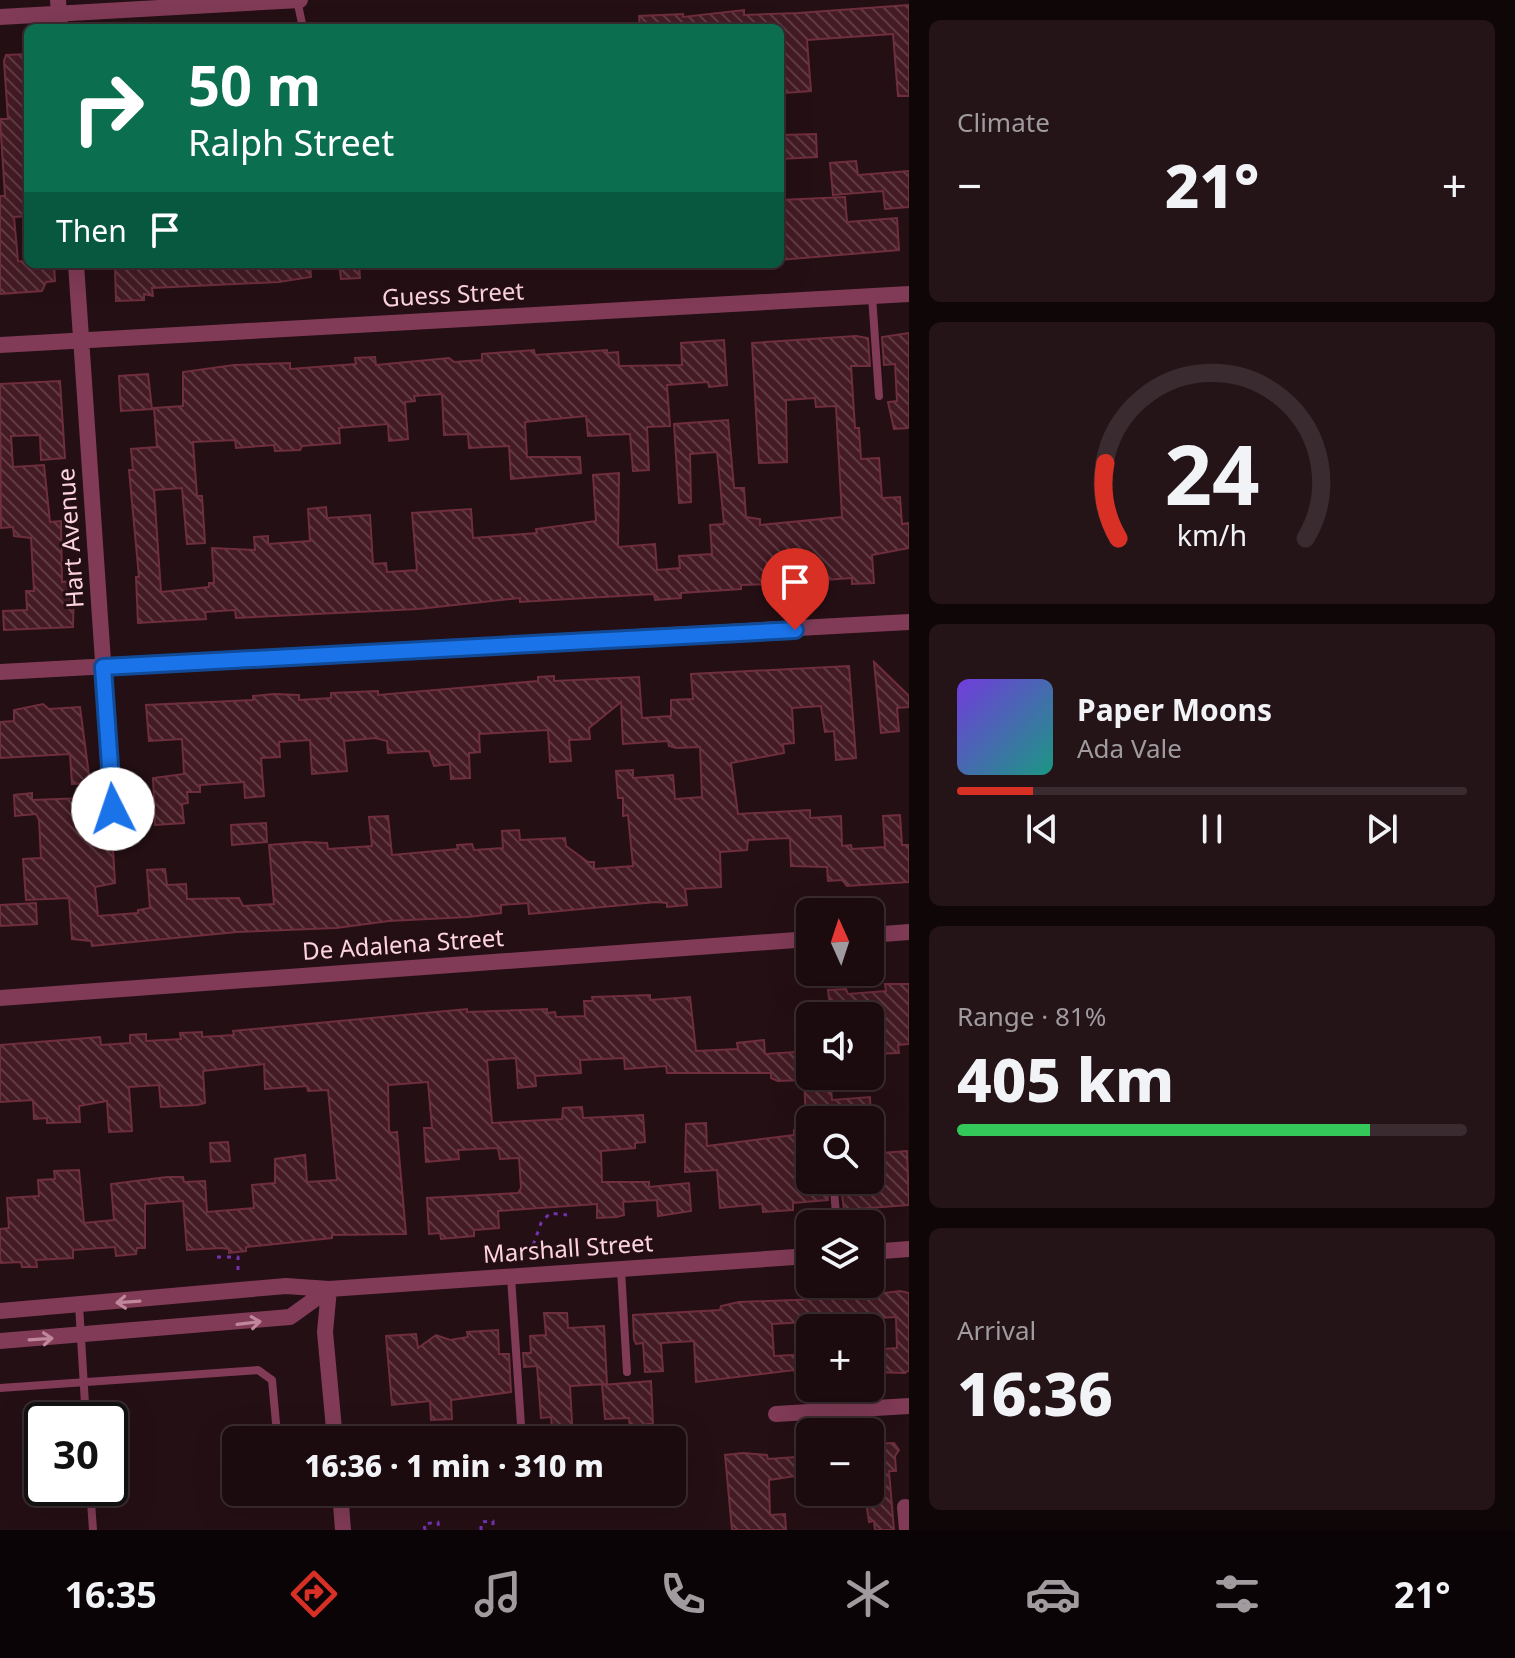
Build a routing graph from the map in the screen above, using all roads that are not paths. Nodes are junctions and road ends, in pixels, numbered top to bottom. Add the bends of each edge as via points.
1 (298, 0) edge
2 (59, 14) edge
3 (0, 17) edge
4 (302, 24) edge
5 (76, 268) edge
6 (909, 294) edge
7 (872, 296) junction
8 (82, 339) junction
9 (0, 345) edge
10 (879, 396) dead end
11 (909, 622) edge
12 (103, 667) junction
13 (0, 672) edge
14 (113, 809) dead end
15 (909, 932) edge
16 (884, 934) edge
17 (796, 940) edge
18 (0, 998) edge
19 (909, 1249) edge
20 (884, 1251) edge
21 (796, 1257) edge
22 (621, 1269) junction
23 (511, 1277) junction
24 (329, 1289) junction
25 (79, 1305) junction
26 (0, 1311) edge
27 (81, 1336) junction
28 (0, 1341) edge
29 (627, 1372) dead end
30 (83, 1382) junction
31 (0, 1388) edge
32 (85, 1402) edge
33 (909, 1406) edge
34 (776, 1414) dead end
35 (276, 1426) edge
36 (333, 1426) edge
37 (521, 1426) edge
38 (91, 1506) edge
39 (341, 1506) edge
40 (905, 1507) dead end
41 (93, 1530) edge
42 (343, 1530) edge
43 (907, 1530) edge

1 - 2 street
1 - 4 lane
2 - 3 street
5 - 8 street, Hart Avenue
6 - 7 street, Guess Street
7 - 8 street, Guess Street
7 - 10 lane
8 - 9 street, Guess Street
8 - 12 street, Hart Avenue
11 - 12 street
12 - 13 street
12 - 14 street, Hart Avenue
15 - 16 street
17 - 18 street, De Adalena Street
19 - 20 street
21 - 22 street, Marshall Street
22 - 23 street, Marshall Street
22 - 29 lane
23 - 24 street, Marshall Street
23 - 37 lane
24 -> 25 street, Marshall Street via 286,1286
27 -> 24 street via 290,1317
24 - 36 street via 325,1332
25 - 26 street, Marshall Street
25 - 27 lane
28 -> 27 street
27 - 30 lane
30 - 31 lane
30 - 32 lane
30 - 35 lane via 258,1370 272,1380
33 - 34 street
38 - 41 lane
39 - 42 street
40 - 43 street

